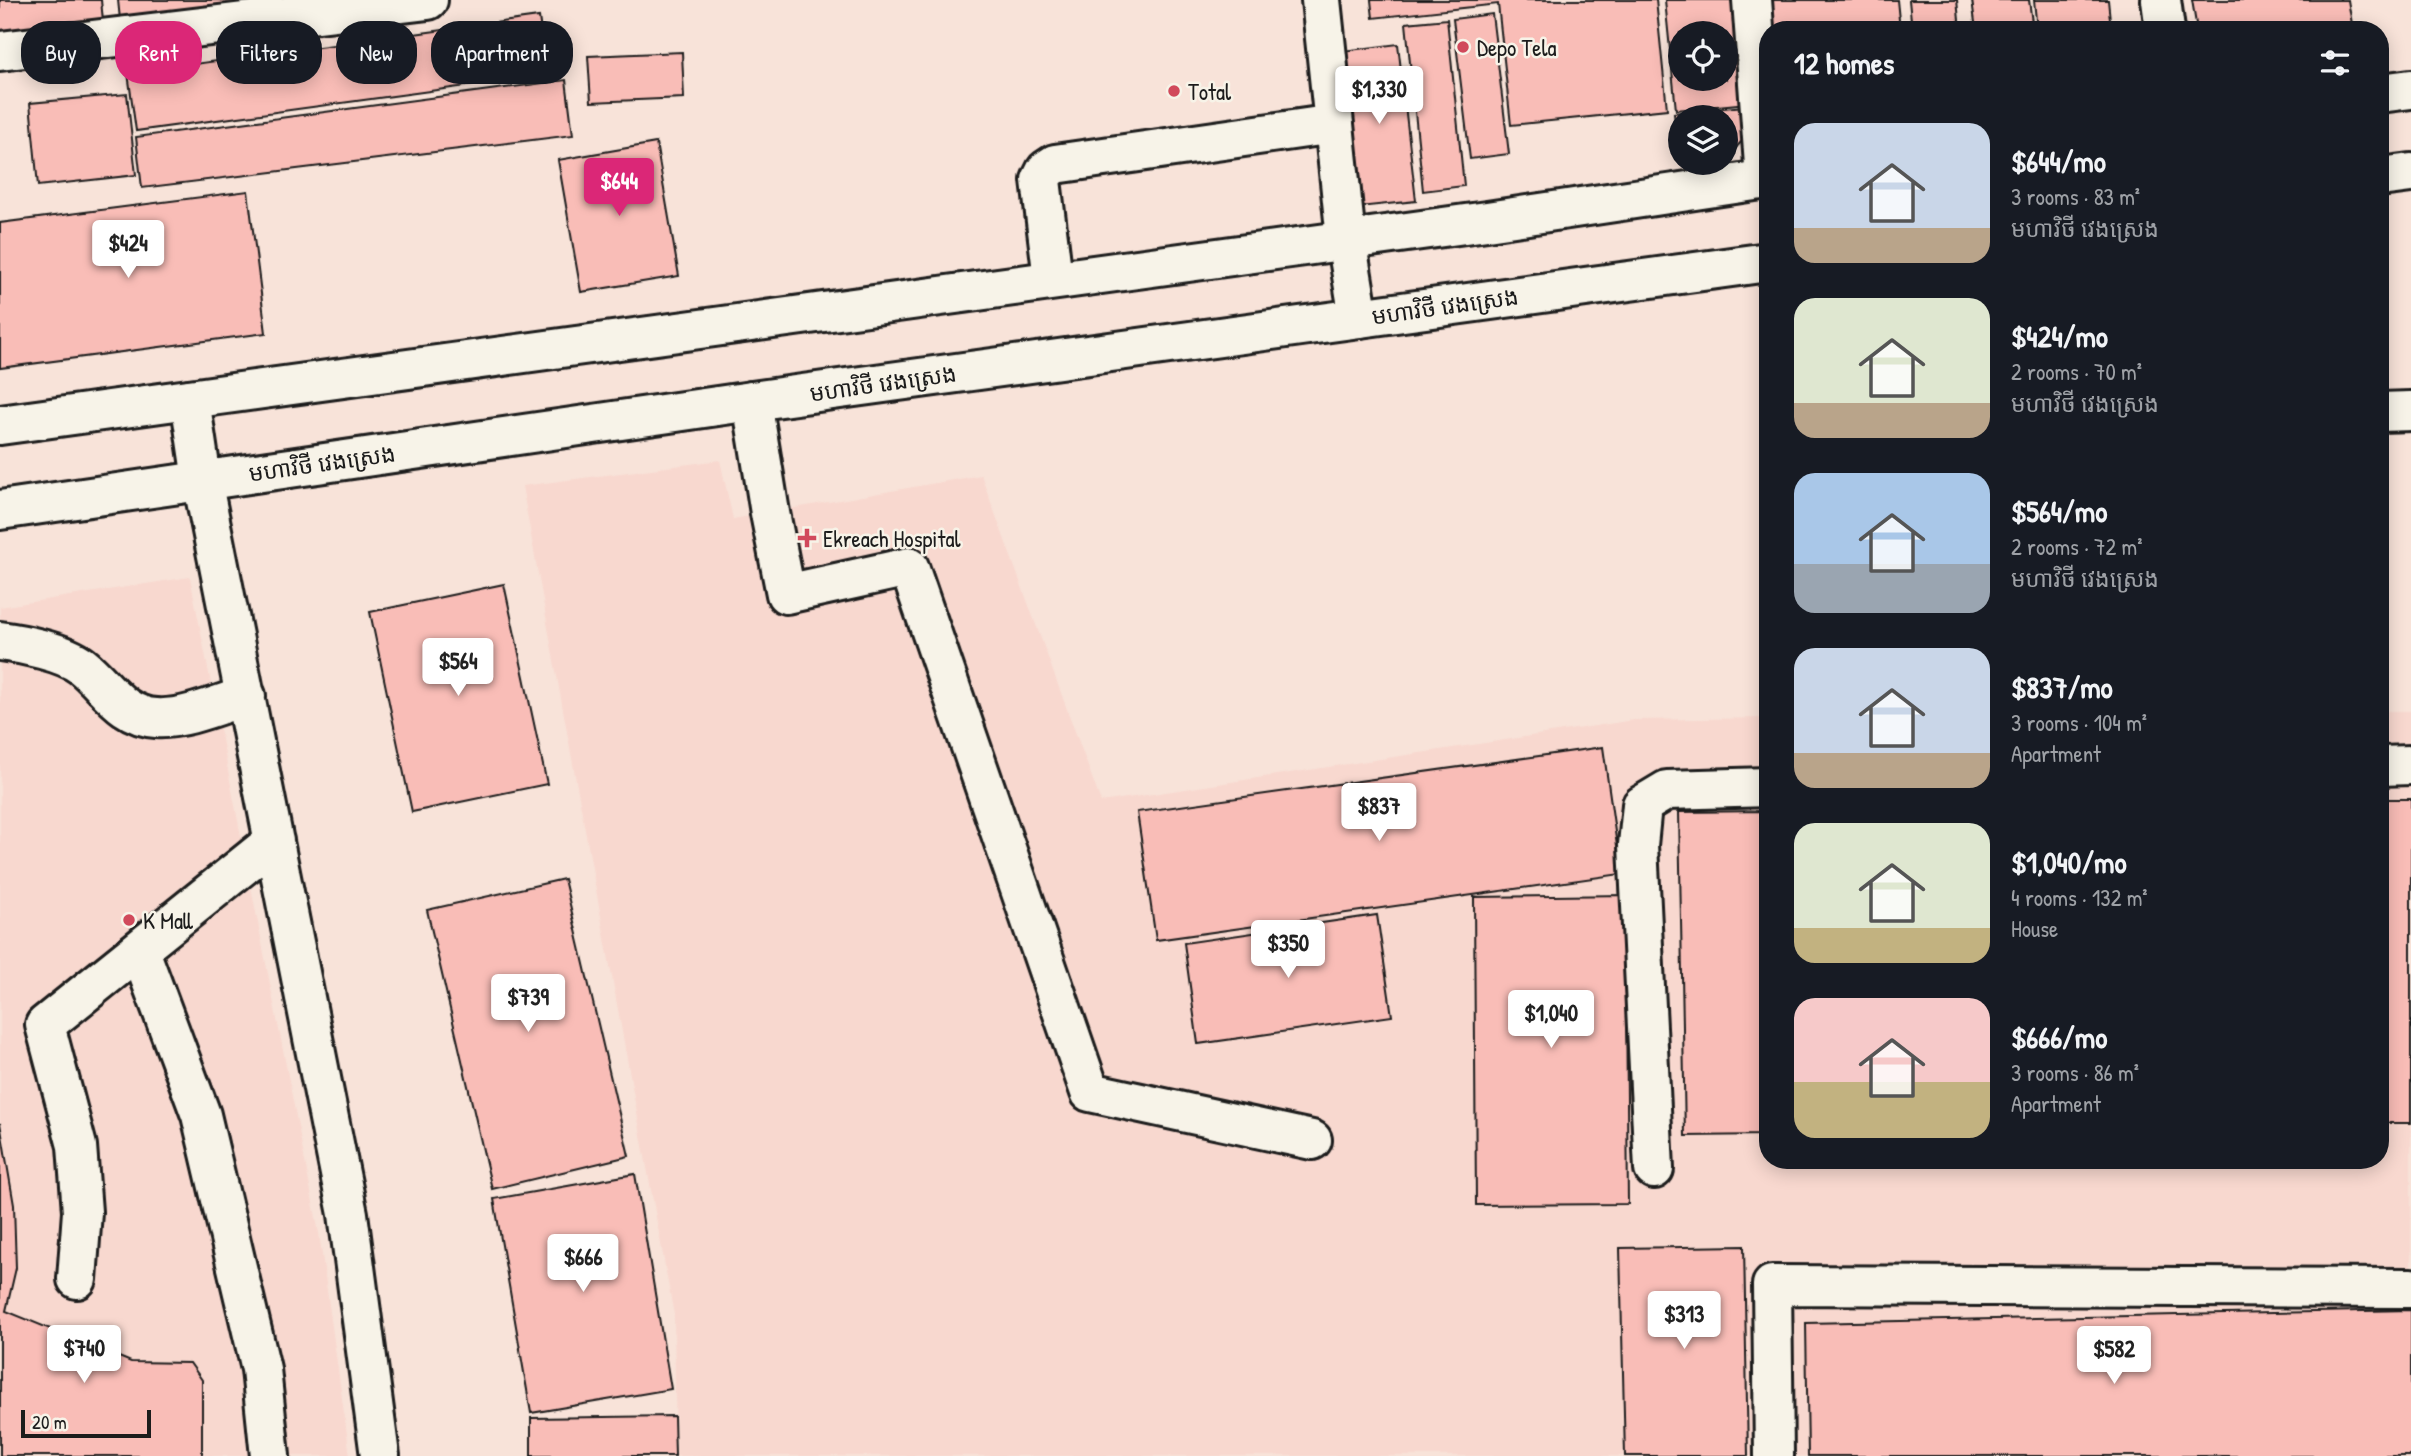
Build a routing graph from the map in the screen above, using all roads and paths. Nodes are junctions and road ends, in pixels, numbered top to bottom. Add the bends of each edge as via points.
1 (428, 0) edge
2 (1321, 0) edge
3 (1752, 0) edge
4 (2161, 0) edge
5 (2164, 21) edge
6 (0, 51) edge
7 (2411, 89) edge
8 (1759, 90) edge
9 (2389, 92) edge
10 (1334, 124) junction
11 (2411, 173) edge
12 (2389, 176) edge
13 (1759, 180) edge
14 (1346, 239) junction
15 (1759, 263) edge
16 (1053, 279) junction
17 (1359, 318) junction
18 (190, 399) junction
19 (752, 401) junction
20 (2411, 411) edge
21 (2389, 412) edge
22 (0, 425) edge
23 (202, 480) junction
24 (0, 510) edge
25 (0, 641) edge
26 (246, 696) junction
27 (2411, 765) edge
28 (2389, 766) edge
29 (1759, 787) edge
30 (274, 841) junction
31 (140, 951) junction
32 (1312, 1140) dead end
33 (1654, 1169) dead end
34 (77, 1279) dead end
35 (2411, 1288) edge
36 (270, 1456) edge
37 (380, 1456) edge
38 (1774, 1456) edge

1 - 6 main road
2 - 10 main road
3 - 8 main road
4 - 5 main road
7 - 9 main road
10 - 14 main road
10 - 16 main road via 1055,164 1041,180
11 - 12 main road
13 - 14 main road
14 - 16 main road
14 - 17 main road
15 - 17 main road, មហាវិថី វេងស្រេង
16 - 18 main road
17 - 19 main road, មហាវិថី វេងស្រេង
18 - 22 main road
18 - 23 main road
19 - 23 main road, មហាវិថី វេងស្រេង
19 - 32 main road via 786,594 909,567 1090,1092
20 - 21 main road
23 - 24 main road, មហាវិថី វេងស្រេង
23 - 26 main road
25 - 26 main road via 32,645 81,665 124,708 155,718 187,714
26 - 30 main road
27 - 28 main road
29 - 33 main road via 1667,790 1643,805 1638,845
30 - 31 main road
30 - 37 main road via 348,1214
31 - 34 main road via 46,1025 77,1146 82,1212
31 - 36 main road via 201,1115 261,1369
35 - 38 main road via 1772,1285

